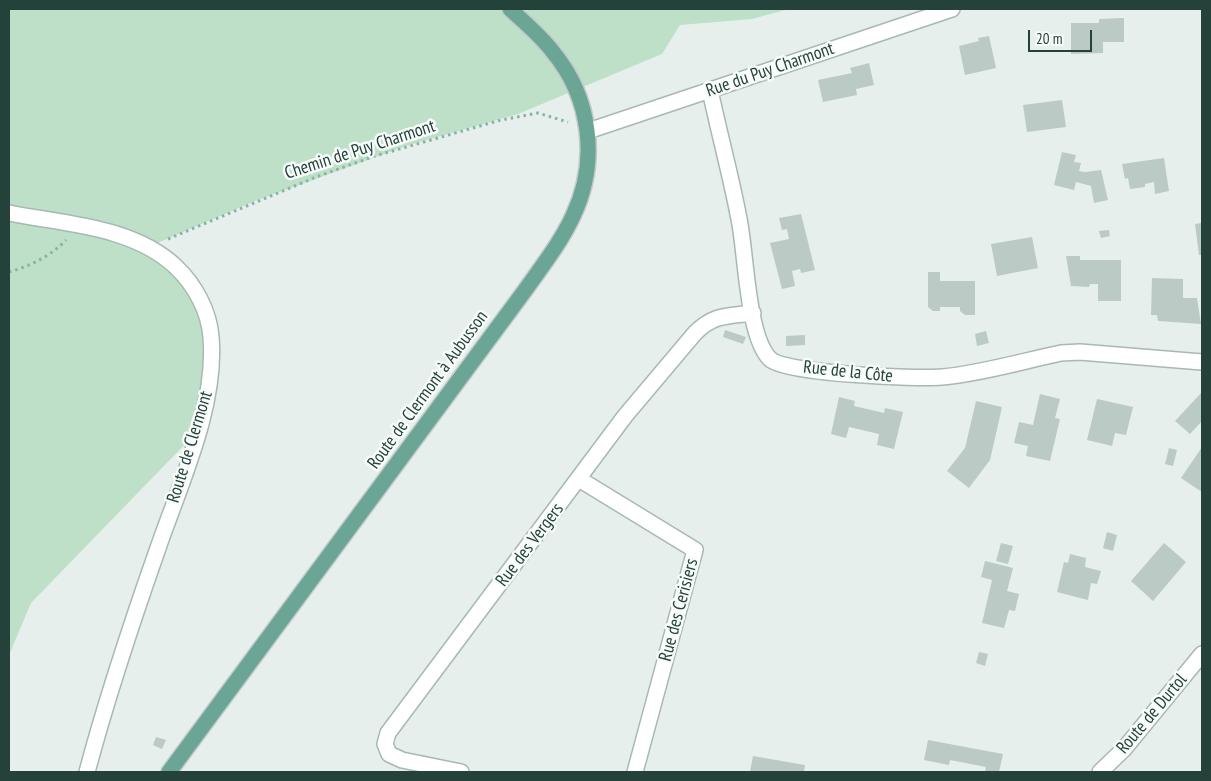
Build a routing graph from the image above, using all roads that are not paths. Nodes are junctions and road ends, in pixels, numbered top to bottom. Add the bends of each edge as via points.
1 (510, 9) edge
2 (952, 9) edge
3 (710, 90) junction
4 (588, 132) junction
5 (9, 213) edge
6 (752, 313) junction
7 (1202, 362) edge
8 (579, 479) junction
9 (1202, 654) edge
10 (87, 772) edge
11 (169, 772) edge
12 (461, 772) edge
13 (635, 772) edge
14 (1100, 772) edge

1 - 4 main road, Route de Clermont à Aubusson via 544,41 564,66 582,105
2 - 3 street, Rue du Puy Charmont
3 - 4 street, Rue du Puy Charmont
3 - 6 street, Rue de la Côte via 740,220
4 - 11 main road, Route de Clermont à Aubusson via 588,166 583,191 552,253
5 - 10 street, Route de Clermont via 80,226 146,247 175,266 186,278 200,301 211,336 210,381 196,438 127,636
6 - 7 street, Rue de la Côte via 761,344 770,359 813,370 918,379 1080,352
6 - 8 street, Rue des Vergers via 716,317 707,322 625,416
8 - 12 street, Rue des Vergers via 388,733 385,744 389,754 402,760
8 - 13 street, Rue des Cerisiers via 696,550
9 - 14 street, Route de Durtol via 1124,749

